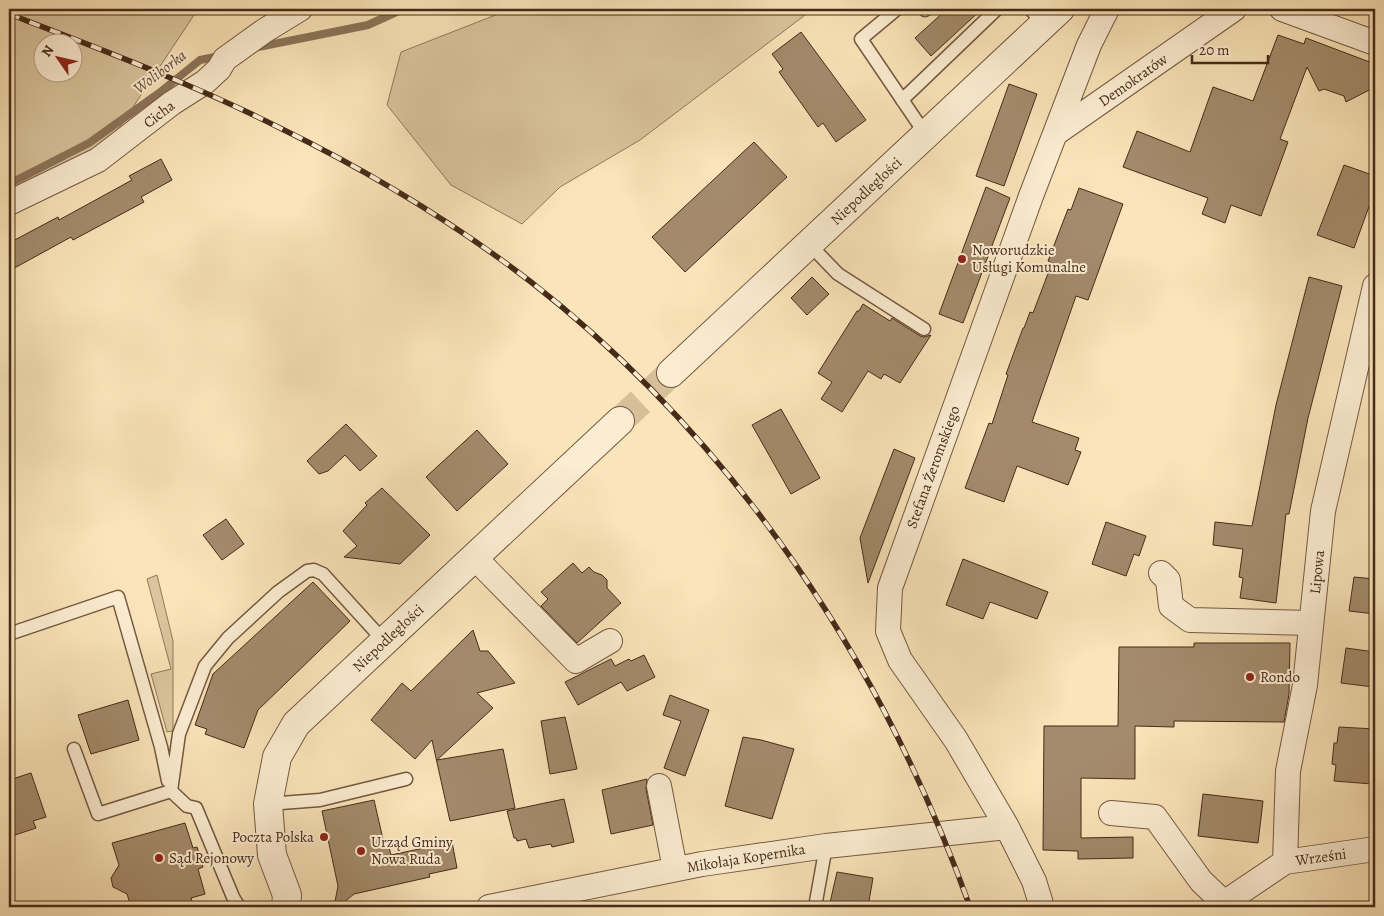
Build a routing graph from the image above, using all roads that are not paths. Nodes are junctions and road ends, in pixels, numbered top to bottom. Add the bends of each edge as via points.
1 (300, 9) edge
2 (897, 9) edge
3 (997, 9) edge
4 (1107, 9) edge
5 (1234, 9) edge
6 (1282, 9) edge
7 (1045, 14) edge
8 (1375, 43) edge
9 (902, 100) junction
10 (1056, 134) junction
11 (926, 135) junction
12 (9, 203) edge
13 (810, 244) junction
14 (1375, 286) edge
15 (924, 329) dead end
16 (671, 373) tunnel mouth
17 (620, 421) tunnel mouth
18 (475, 558) junction
19 (1161, 573) dead end
20 (1311, 623) junction
21 (9, 634) edge
22 (384, 641) junction
23 (610, 641) dead end
24 (74, 749) dead end
25 (406, 779) dead end
26 (659, 786) dead end
27 (170, 791) junction
28 (268, 804) junction
29 (1111, 813) dead end
30 (1007, 827) junction
31 (826, 846) junction
32 (1375, 849) edge
33 (1285, 862) junction
34 (675, 869) junction
35 (1223, 905) edge
36 (239, 907) edge
37 (286, 907) edge
38 (489, 907) edge
39 (815, 907) edge
40 (1042, 907) edge

1 - 12 street, Cicha via 226,59 205,82 98,160
2 - 9 lane via 861,39
3 - 9 lane
4 - 10 street, Stefana Żeromskiego via 1089,45
5 - 10 street, Demokratów
6 - 8 street
7 - 11 street, Niepodległości
9 - 11 lane
10 - 30 street, Stefana Żeromskiego via 890,588 888,631 900,660 956,740
11 - 13 street, Niepodległości
13 - 15 lane via 838,274
13 - 16 street, Niepodległości
14 - 20 street, Lipowa via 1323,510
17 - 18 street, Niepodległości
18 - 22 street, Niepodległości
18 - 23 street via 576,661
19 - 20 street via 1168,580 1171,606 1190,620
20 - 33 street, Lipowa via 1305,685 1288,771
21 - 27 lane via 118,597 161,747
22 - 27 lane via 323,574 308,571 278,592 228,638 205,666 179,734
22 - 28 street, Niepodległości via 296,724 277,757
24 - 27 lane via 98,814
25 - 28 lane via 320,800
26 - 34 street
27 - 36 lane via 187,806 196,808
28 - 37 street, Niepodległości via 272,856 286,896
29 - 35 street via 1155,817 1201,881
30 - 31 street, Mikołaja Kopernika
30 - 40 street, Stefana Żeromskiego via 1034,881
31 - 34 street, Mikołaja Kopernika
31 - 39 lane
32 - 33 street, Wrześni
33 - 35 street, Wrześni
34 - 38 street, Mikołaja Kopernika

